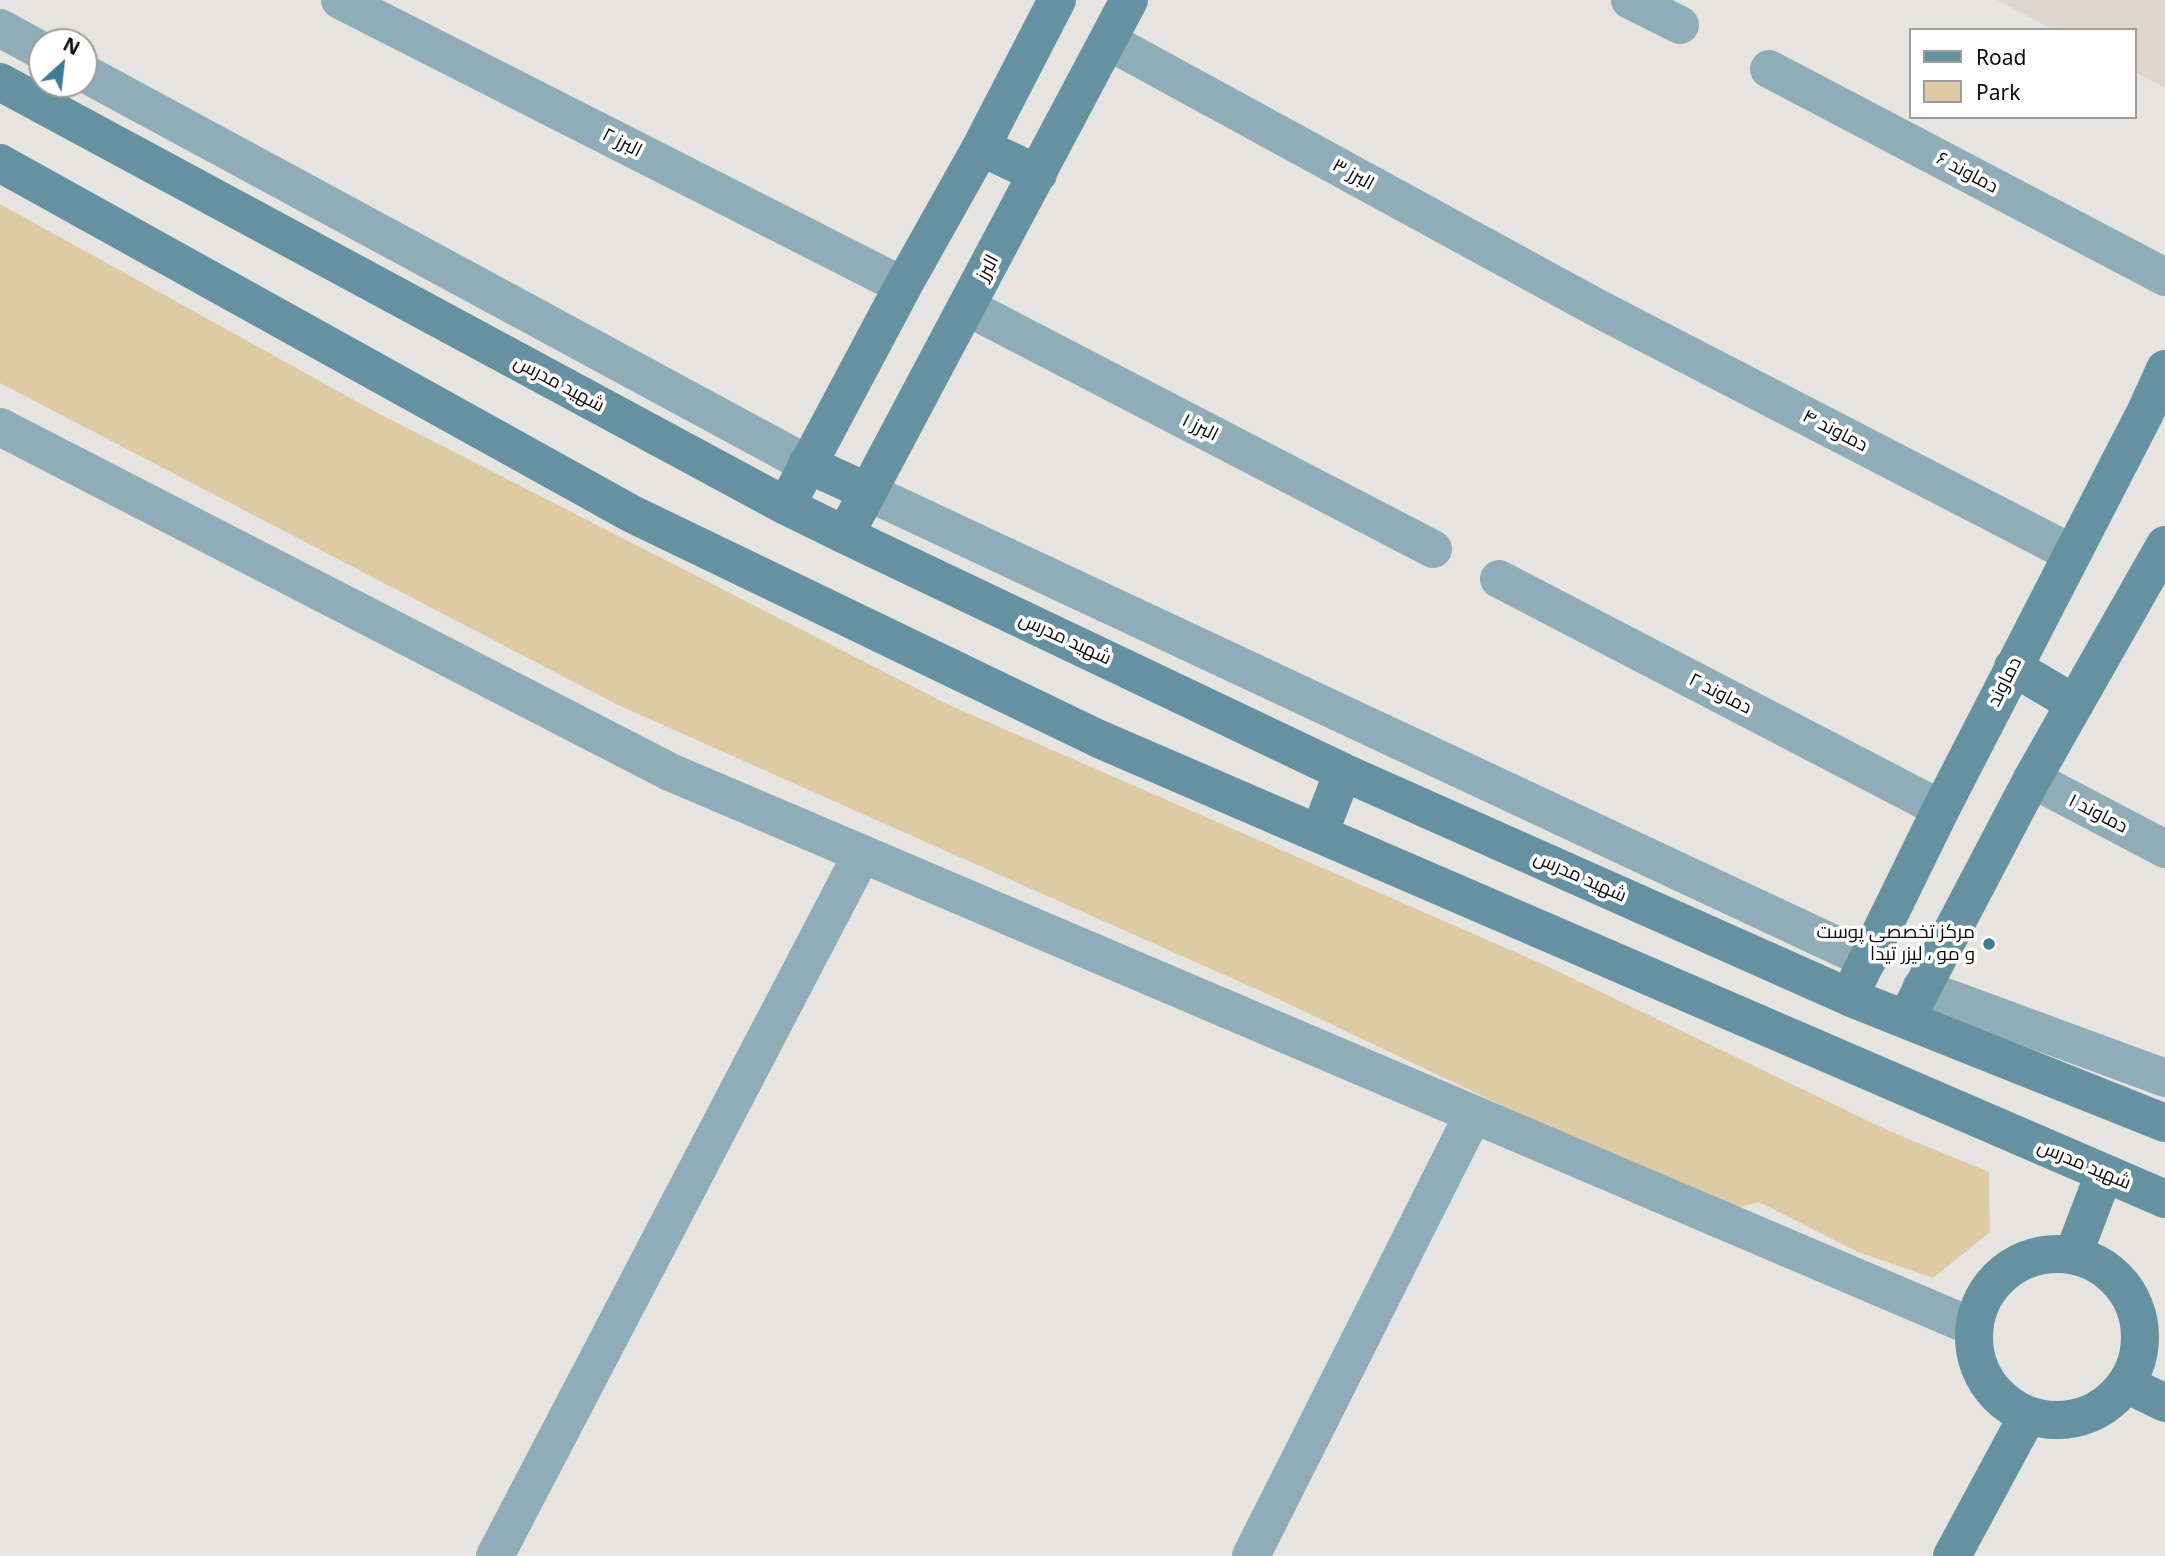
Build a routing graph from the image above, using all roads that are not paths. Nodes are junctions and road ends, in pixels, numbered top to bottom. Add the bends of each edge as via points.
1 (340, 0) edge
2 (1129, 0) edge
3 (1630, 0) edge
4 (1048, 3) edge
5 (1680, 26) dead end
6 (0, 28) edge
7 (1108, 41) junction
8 (28, 43) edge
9 (1769, 69) dead end
10 (0, 82) edge
11 (98, 82) edge
12 (981, 147) junction
13 (0, 163) edge
14 (1038, 174) junction
15 (2165, 277) edge
16 (903, 286) junction
17 (967, 307) junction
18 (1599, 309) joint
19 (2165, 369) edge
20 (2155, 419) edge
21 (0, 427) edge
22 (807, 464) junction
23 (868, 492) junction
24 (786, 506) junction
25 (845, 535) junction
26 (2165, 545) edge
27 (1433, 549) dead end
28 (2071, 553) junction
29 (1499, 579) dead end
30 (2013, 667) junction
31 (2074, 704) junction
32 (1343, 772) junction
33 (2032, 779) junction
34 (1941, 808) junction
35 (1320, 834) junction
36 (2165, 849) edge
37 (862, 854) junction
38 (1868, 960) junction
39 (1849, 997) junction
40 (1914, 1003) junction
41 (2165, 1078) edge
42 (1473, 1115) junction
43 (2165, 1123) edge
44 (2104, 1174) junction
45 (2165, 1199) edge
46 (2073, 1255) junction
47 (1973, 1327) junction
48 (2126, 1384) junction
49 (2165, 1403) edge
50 (2028, 1415) junction
51 (495, 1556) edge
52 (1251, 1556) edge
53 (1952, 1556) edge

1 - 16 street, البرز ۲
2 - 7 main road, البرز
3 - 5 street
4 - 12 main road
6 - 8 street
7 - 14 main road, البرز
7 - 18 street, البرز ۳
9 - 15 street, دماوند ۶
10 - 24 main road, شهید مدرس
11 - 22 street
12 - 14 main road
12 - 16 main road
13 - 35 main road, شهید مدرس via 632,514 1099,739
14 - 17 main road, البرز
16 - 22 main road
17 - 23 main road, البرز
17 - 27 street, البرز ۱
18 - 28 street, دماوند ۴
19 - 20 main road, دماوند
20 - 28 main road, دماوند
21 - 37 street via 670,772
22 - 23 main road
22 - 24 main road
23 - 25 main road, البرز
23 - 38 street
24 - 25 main road, شهید مدرس
25 - 32 main road, شهید مدرس
26 - 31 main road
28 - 30 main road, دماوند
29 - 34 street, دماوند ۲
30 - 31 main road
30 - 34 main road, دماوند
31 - 33 main road
32 - 35 main road
32 - 39 main road, شهید مدرس
33 - 36 street, دماوند ۱
33 - 40 main road
34 - 38 main road, دماوند
35 - 44 main road, شهید مدرس
37 - 42 street
37 - 51 street
38 - 39 main road, دماوند
38 - 40 main road
39 - 40 main road, شهید مدرس
40 - 41 street
40 - 43 main road, شهید مدرس
42 - 47 street
42 - 52 street
44 - 45 main road, شهید مدرس
44 - 46 main road
46 - 47 main road via 2046,1254 2020,1262 1997,1278 1981,1301
46 - 48 main road via 2099,1265 2120,1282 2134,1306 2140,1332 2137,1360
47 - 50 main road via 1975,1355 1985,1381 2004,1402
48 - 49 main road
48 - 50 main road via 2107,1404 2083,1417 2055,1421
50 - 53 main road

